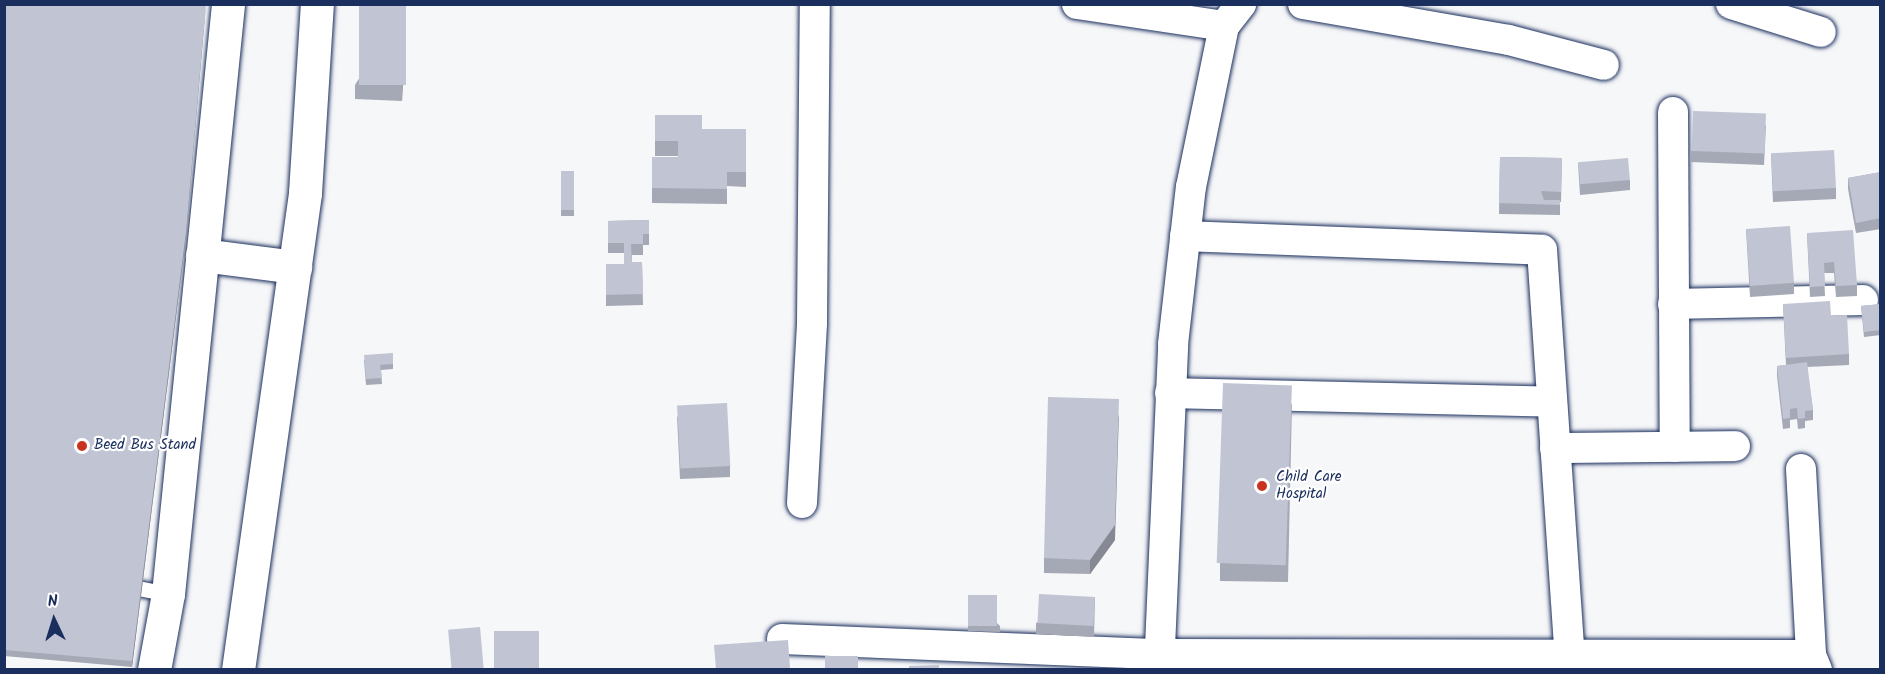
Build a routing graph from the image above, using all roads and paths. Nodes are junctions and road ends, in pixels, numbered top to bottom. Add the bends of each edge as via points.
1 (228, 4) edge
2 (317, 4) edge
3 (815, 4) edge
4 (1077, 4) edge
5 (1303, 4) edge
6 (1731, 4) edge
7 (1232, 15) edge
8 (1821, 32) dead end
9 (1604, 65) dead end
10 (1673, 112) dead end
11 (1185, 236) junction
12 (295, 267) junction
13 (197, 272) junction
14 (1863, 300) dead end
15 (1674, 304) junction
16 (1170, 393) junction
17 (1552, 402) junction
18 (1735, 446) dead end
19 (1675, 447) junction
20 (1555, 448) junction
21 (1801, 469) dead end
22 (802, 503) dead end
23 (109, 583) edge
24 (168, 594) junction
25 (782, 639) edge
26 (1570, 661) edge
27 (1159, 662) edge
28 (1814, 662) edge
29 (154, 669) edge
30 (238, 669) edge

1 - 13 main road
2 - 12 main road via 305,193
3 - 22 street via 812,323
4 - 7 street
5 - 9 street via 1498,38
6 - 8 street
7 - 11 street via 1191,187
10 - 15 street
11 - 16 street
11 - 17 street via 1542,250
12 - 13 main road
12 - 30 main road
13 - 24 main road
14 - 15 street
15 - 19 street
16 - 17 street
16 - 27 street
17 - 20 street
18 - 19 street
19 - 20 street
20 - 26 street
21 - 28 street
23 - 24 lane
24 - 29 main road
25 - 27 street
26 - 27 street
26 - 28 street

